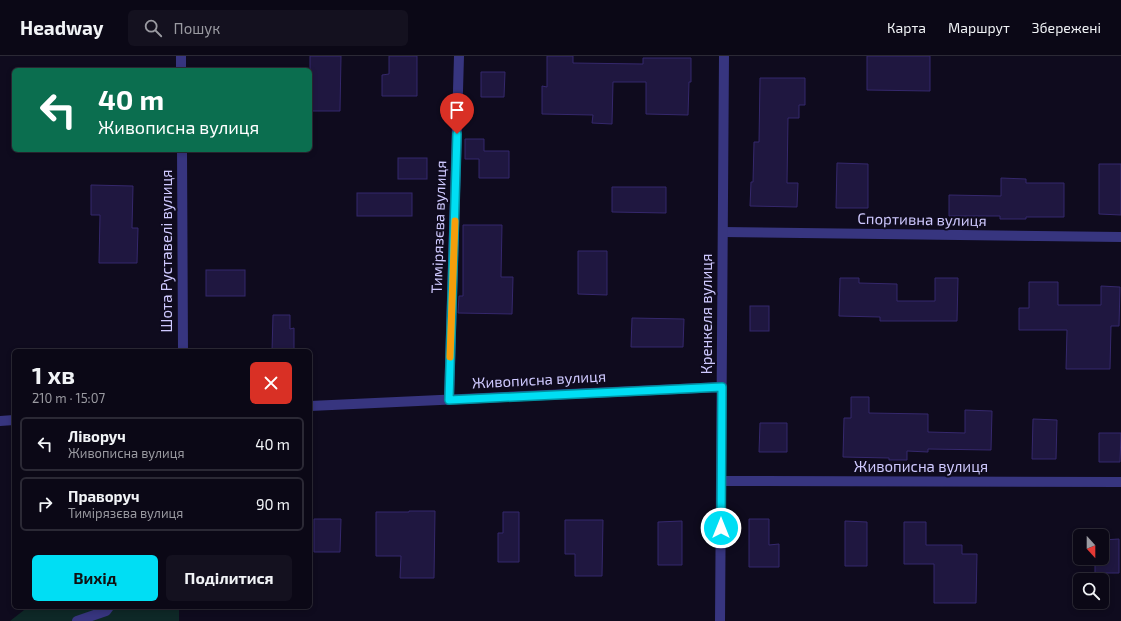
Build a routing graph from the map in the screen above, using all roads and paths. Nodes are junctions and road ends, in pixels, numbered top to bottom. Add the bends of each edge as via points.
1 (181, 56) edge
2 (459, 56) edge
3 (724, 56) edge
4 (181, 68) edge
5 (182, 152) edge
6 (723, 232) junction
7 (1121, 237) edge
8 (183, 349) edge
9 (722, 387) junction
10 (449, 400) junction
11 (312, 406) edge
12 (12, 420) edge
13 (0, 421) edge
14 (721, 482) junction
15 (1121, 482) edge
16 (107, 613) edge
17 (77, 621) edge
18 (720, 621) edge

1 - 4 street
2 - 10 street, Тимірязєва вулиця
3 - 6 street, Кренкеля вулиця
5 - 8 street, Шота Руставелі вулиця
6 - 7 street, Спортивна вулиця
6 - 9 street, Кренкеля вулиця
9 - 10 street, Живописна вулиця
9 - 14 street, Кренкеля вулиця
10 - 11 street, Живописна вулиця
12 - 13 street
14 - 15 street, Живописна вулиця
14 - 18 street, Кренкеля вулиця
16 - 17 street

